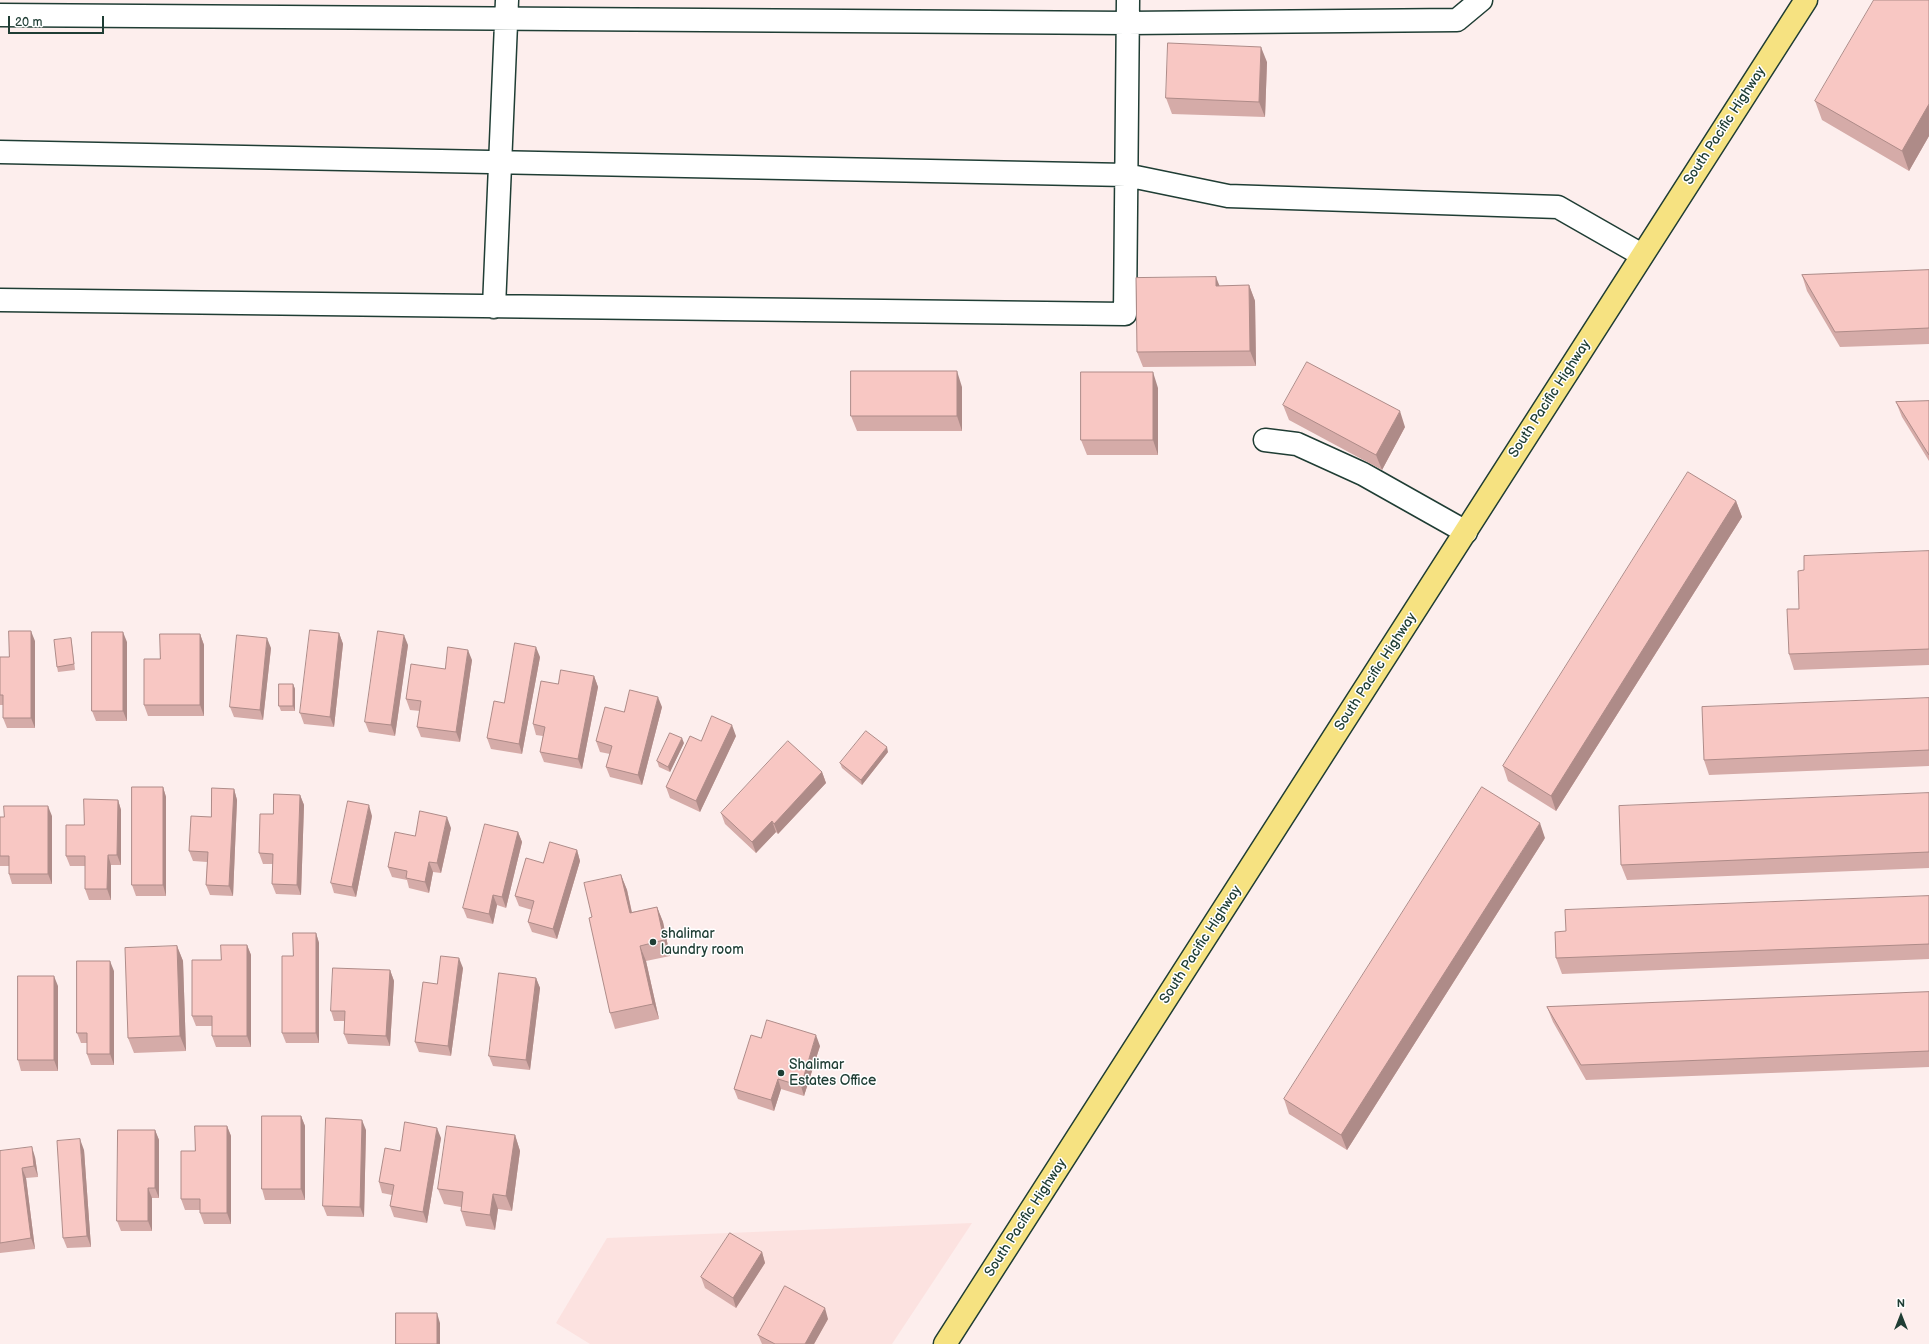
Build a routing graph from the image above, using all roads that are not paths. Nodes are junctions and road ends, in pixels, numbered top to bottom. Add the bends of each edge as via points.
1 (1128, 0) edge
2 (1481, 0) edge
3 (1806, 0) edge
4 (506, 9) edge
5 (0, 15) edge
6 (1127, 23) junction
7 (0, 152) edge
8 (500, 163) junction
9 (1126, 175) junction
10 (1642, 255) junction
11 (0, 300) edge
12 (494, 307) junction
13 (1265, 440) dead end
14 (1466, 532) junction
15 (945, 1344) edge

1 - 6 lane
2 - 6 lane via 1457,20
3 - 10 main road, South Pacific Highway
4 - 5 lane
4 - 6 lane
4 - 8 lane
6 - 9 lane
7 - 8 lane
8 - 9 lane
8 - 12 lane
9 - 10 lane via 1228,196 1558,207
9 - 12 lane via 1125,314
10 - 14 main road, South Pacific Highway
11 - 12 lane
13 - 14 lane via 1297,444 1357,471
14 - 15 main road, South Pacific Highway

